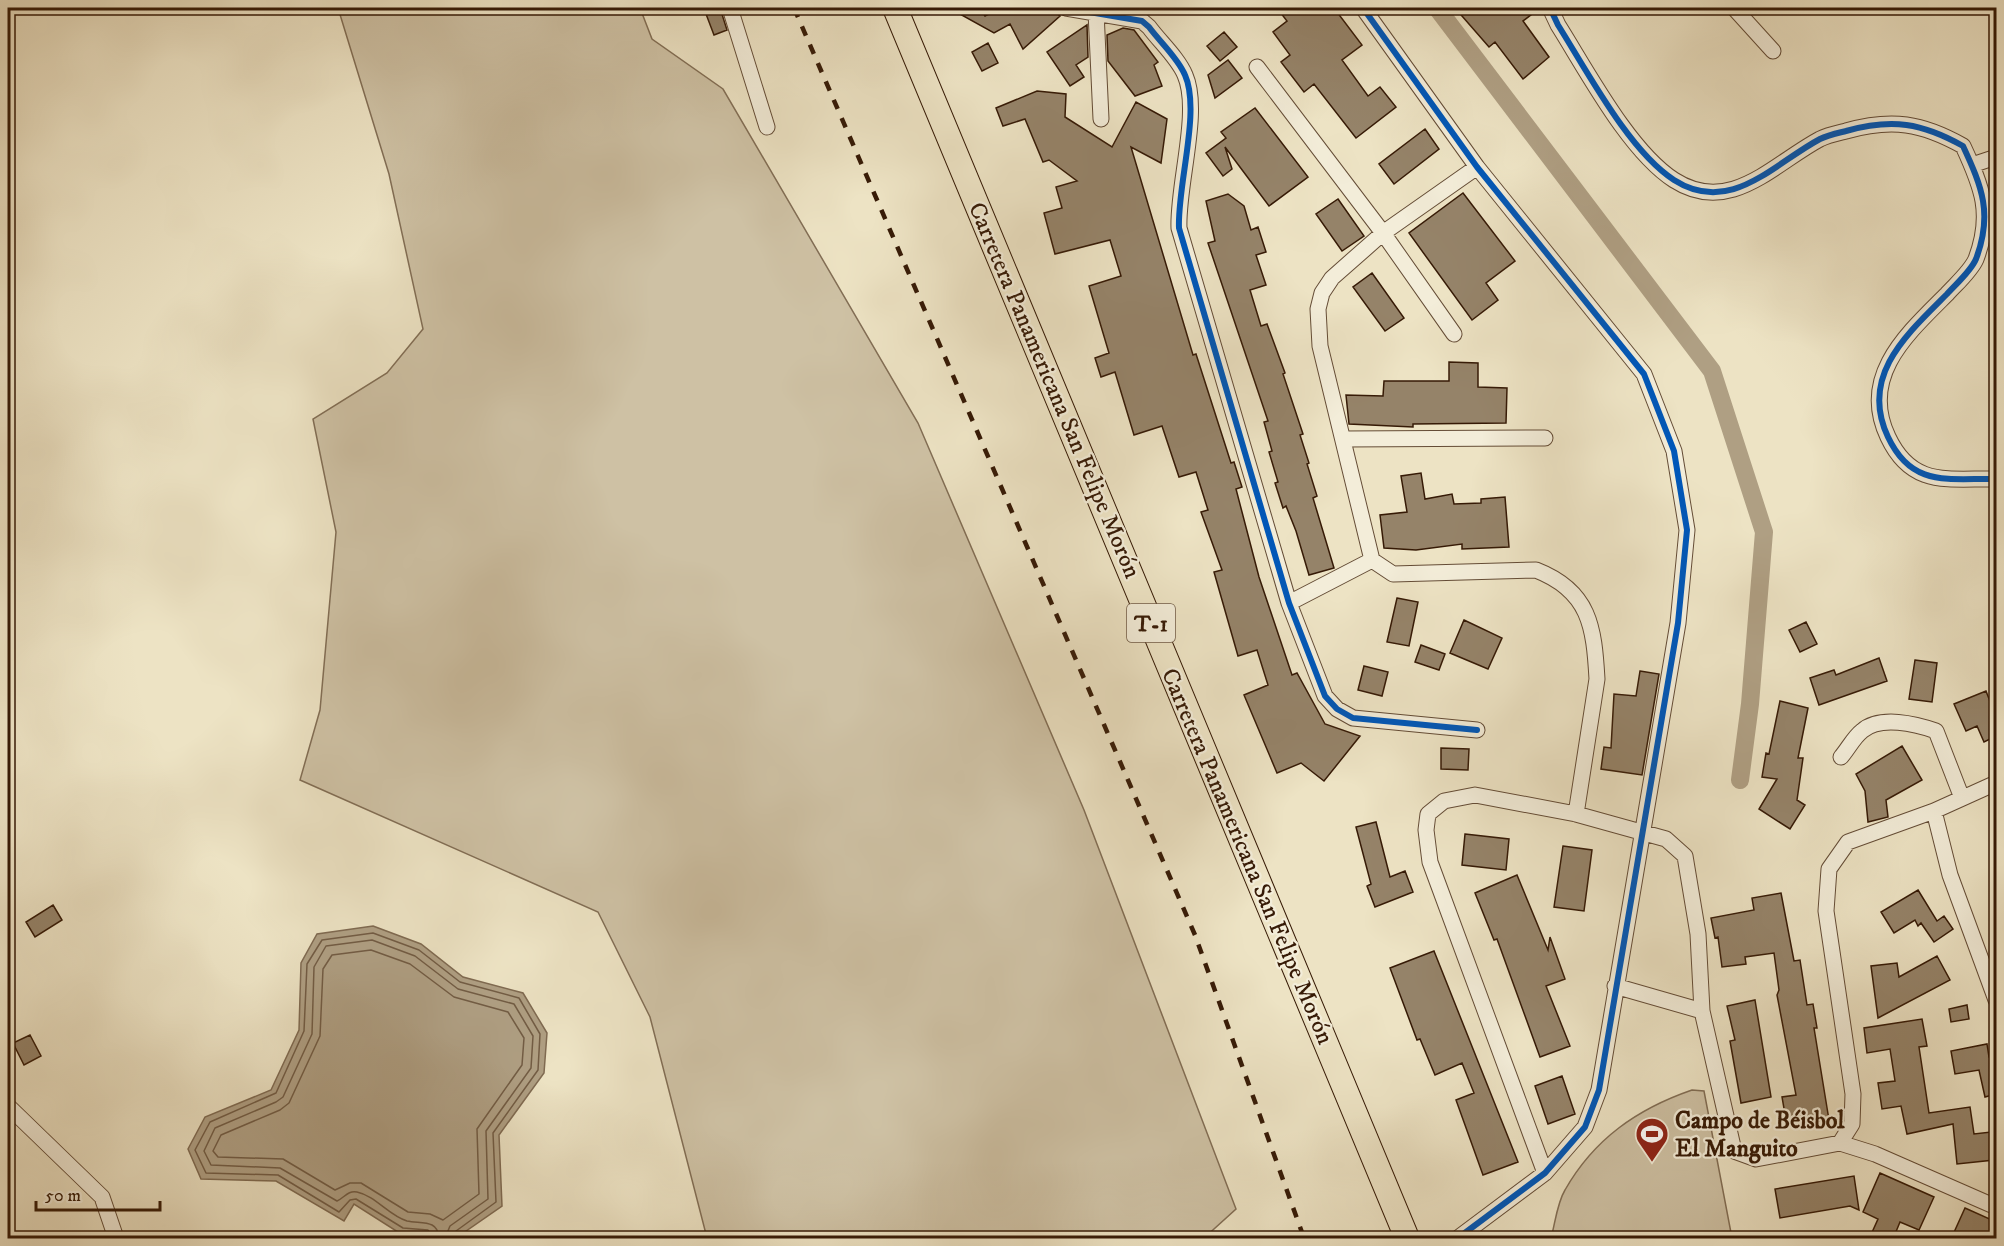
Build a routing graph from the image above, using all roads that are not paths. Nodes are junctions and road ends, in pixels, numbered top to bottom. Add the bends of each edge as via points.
1 (730, 8) edge
2 (895, 8) edge
3 (1066, 8) edge
4 (1363, 8) edge
5 (1550, 8) edge
6 (1734, 8) edge
7 (1096, 12) junction
8 (1773, 51) dead end
9 (1257, 67) dead end
10 (1101, 119) dead end
11 (767, 128) dead end
12 (1996, 157) edge
13 (1972, 165) junction
14 (1477, 168) junction
15 (1383, 233) junction
16 (1454, 334) dead end
17 (1545, 438) dead end
18 (1344, 440) junction
19 (1996, 478) edge
20 (1372, 560) junction
21 (1289, 603) junction
22 (1477, 730) dead end
23 (1841, 757) dead end
24 (1996, 783) edge
25 (1962, 798) junction
26 (1934, 810) junction
27 (1576, 814) junction
28 (1644, 831) junction
29 (1615, 986) junction
30 (1996, 1000) edge
31 (1702, 1011) junction
32 (8, 1106) edge
33 (1840, 1143) junction
34 (1545, 1173) junction
35 (1996, 1207) edge
36 (116, 1239) edge
37 (1407, 1239) edge
38 (1458, 1239) edge

1 - 11 street
2 - 37 main road, Carretera Panamericana San Felipe Morón / T-1
3 - 7 street
4 - 14 street
5 - 13 street via 1638,149 1675,181 1698,191 1724,194 1749,184 1822,137 1892,122 1926,127 1944,135 1963,146
6 - 8 street
7 - 10 street
7 - 21 street via 1142,21 1185,74 1191,104 1179,228
9 - 15 street
12 - 13 street
13 - 19 street via 1985,202 1985,223 1975,261 1899,345 1879,383 1878,402 1881,421 1899,457 1919,474
14 - 15 street
14 - 28 street via 1644,374 1674,451 1687,530 1678,623
15 - 16 street
15 - 18 street via 1332,278 1318,309 1320,346
17 - 18 street
18 - 20 street
20 - 21 street
20 - 27 street via 1393,574 1536,570 1558,579 1579,600 1593,628 1598,679
21 - 22 street via 1325,696 1337,709 1353,718
23 - 25 street via 1863,729 1882,723 1912,723 1936,731
24 - 25 street
25 - 26 street
26 - 30 street via 1950,875
26 - 33 street via 1848,842 1829,869 1826,911 1853,1094 1852,1124
27 - 28 street
27 - 34 street via 1475,795 1444,801 1428,814 1426,830 1430,862
28 - 29 street
28 - 31 street via 1666,839 1685,856 1698,934
29 - 31 street
29 - 34 street via 1599,1090 1585,1127
31 - 33 street via 1734,1151 1756,1159
32 - 36 street via 102,1197
33 - 35 street via 1875,1154
34 - 38 street

